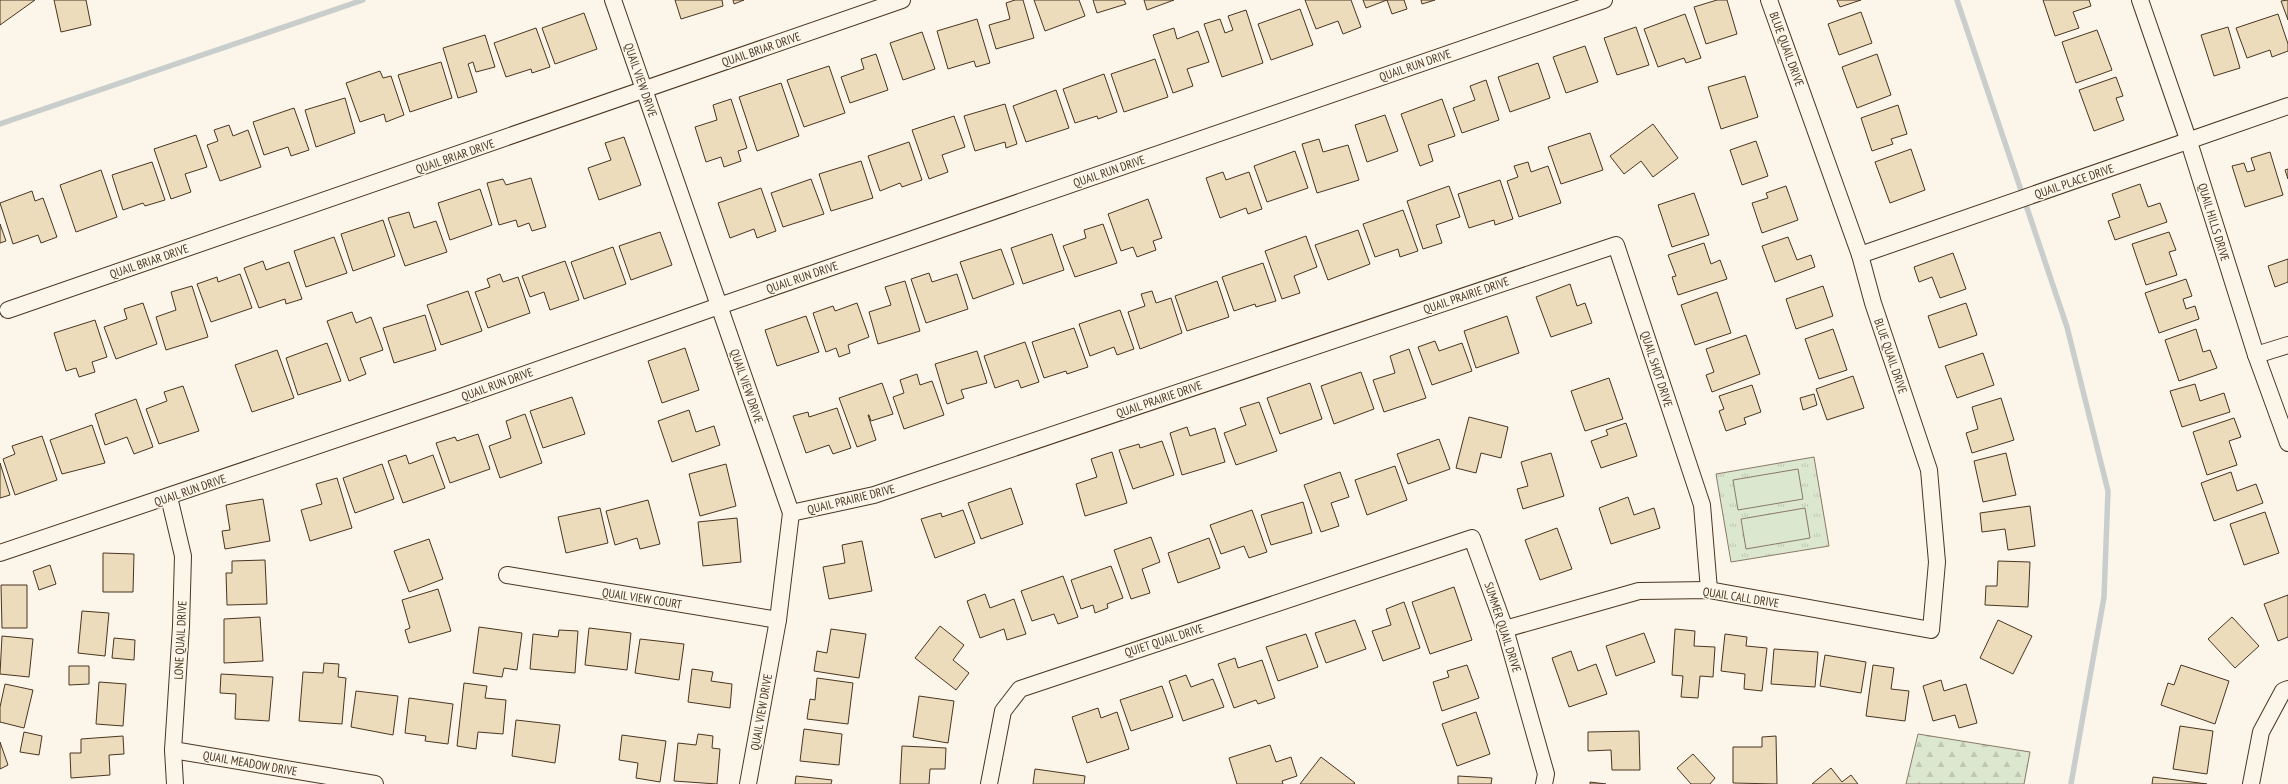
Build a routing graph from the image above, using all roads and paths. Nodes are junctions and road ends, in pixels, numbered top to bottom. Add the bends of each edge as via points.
1 (613, 0) edge
2 (902, 0) edge
3 (1604, 0) edge
4 (1769, 0) edge
5 (2140, 0) edge
6 (645, 90) junction
7 (2288, 106) edge
8 (2189, 142) junction
9 (1860, 255) junction
10 (1524, 275) joint
11 (719, 306) junction
12 (8, 310) dead end
13 (2288, 345) edge
14 (2256, 355) junction
15 (2288, 443) edge
16 (169, 497) junction
17 (791, 513) junction
18 (0, 553) edge
19 (1406, 560) joint
20 (507, 576) dead end
21 (1709, 590) junction
22 (1837, 613) joint
23 (778, 620) junction
24 (1505, 628) junction
25 (2288, 688) edge
26 (173, 750) junction
27 (175, 784) edge
28 (375, 784) edge
29 (748, 784) edge
30 (989, 784) edge
31 (1544, 784) edge
32 (2251, 784) edge

1 - 6 street, QUAIL VIEW DRIVE
2 - 6 street, QUAIL BRIAR DRIVE
3 - 11 street, QUAIL RUN DRIVE
4 - 9 street, BLUE QUAIL DRIVE
5 - 8 street, QUAIL HILLS DRIVE
6 - 11 street, QUAIL VIEW DRIVE
6 - 12 street, QUAIL BRIAR DRIVE
7 - 8 street, QUAIL PLACE DRIVE
8 - 9 street, QUAIL PLACE DRIVE
8 - 14 street, QUAIL HILLS DRIVE
9 - 22 street, BLUE QUAIL DRIVE via 1873,303 1930,470 1937,562 1931,630
10 - 17 street, QUAIL PRAIRIE DRIVE via 874,495
10 - 21 street, QUAIL SHOT DRIVE via 1616,245 1702,504
11 - 16 street, QUAIL RUN DRIVE
11 - 17 street, QUAIL VIEW DRIVE
13 - 14 street
14 - 15 street, QUAIL HILLS DRIVE
16 - 18 street, QUAIL RUN DRIVE
16 - 26 street, LONE QUAIL DRIVE via 183,556
17 - 23 street, QUAIL VIEW DRIVE
19 - 24 street, SUMMER QUAIL DRIVE via 1472,538
19 - 30 street, QUIET QUAIL DRIVE via 1020,689 1003,711
20 - 23 street, QUAIL VIEW COURT
21 - 22 street, QUAIL CALL DRIVE
21 - 24 street, QUAIL CALL DRIVE via 1639,592
23 - 29 street, QUAIL VIEW DRIVE
24 - 31 street, SUMMER QUAIL DRIVE via 1546,774
25 - 32 street via 2283,691 2261,732
26 - 27 street, LONE QUAIL DRIVE
26 - 28 street, QUAIL MEADOW DRIVE

